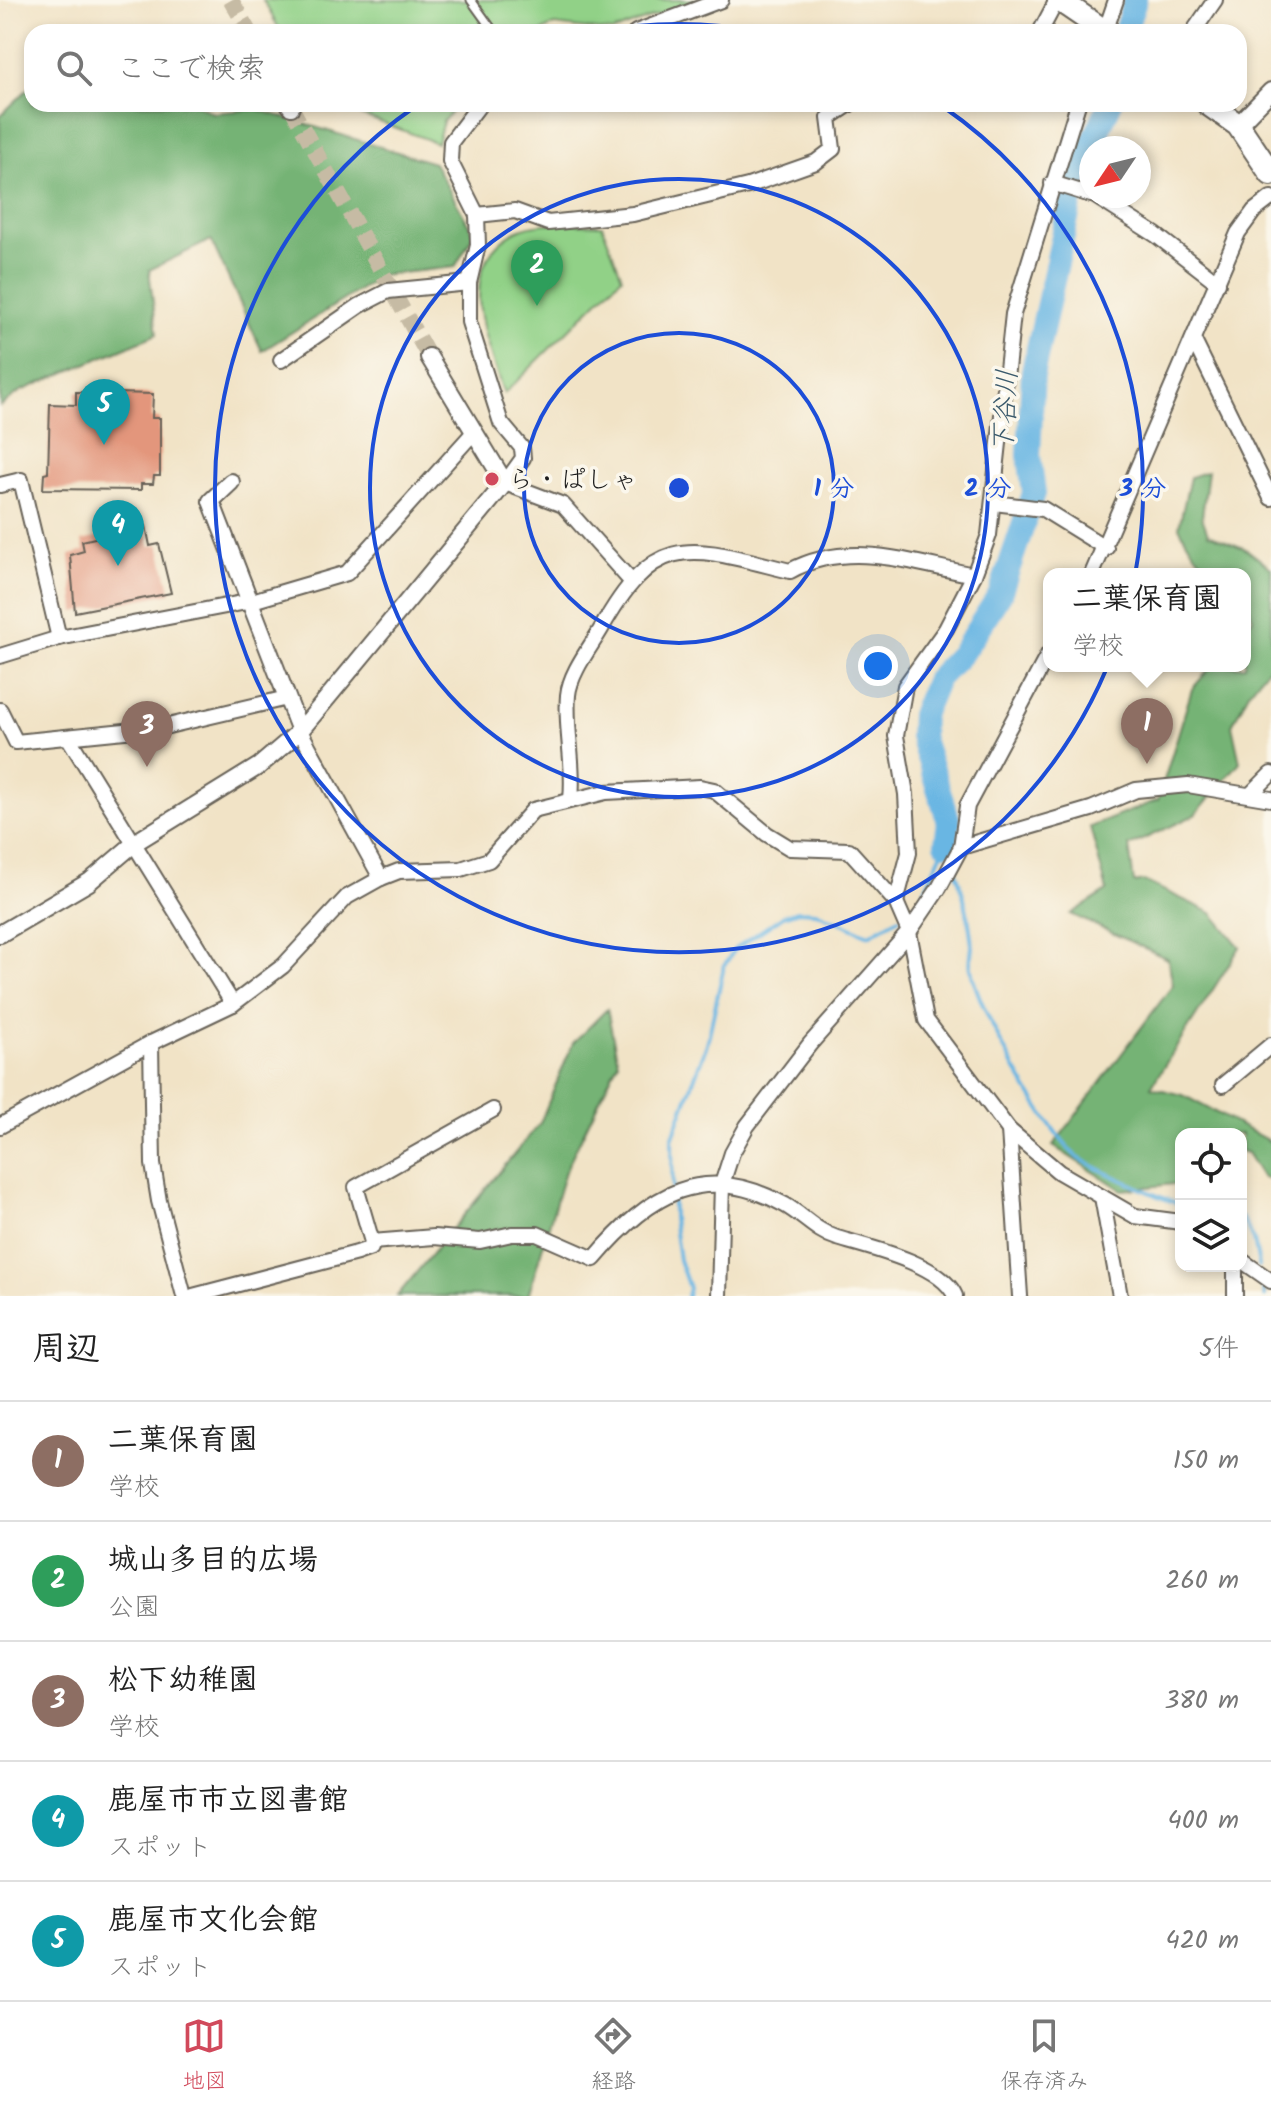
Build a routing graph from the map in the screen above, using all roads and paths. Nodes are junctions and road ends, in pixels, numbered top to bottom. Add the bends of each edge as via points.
1 (471, 0) edge
2 (721, 0) edge
3 (1058, 0) edge
4 (1116, 0) edge
5 (1215, 0) edge
6 (488, 24) edge
7 (657, 24) edge
8 (1043, 24) edge
9 (1094, 24) edge
10 (1108, 24) edge
11 (1198, 24) edge
12 (1271, 91) edge
13 (474, 112) edge
14 (838, 112) edge
15 (1075, 112) edge
16 (1219, 112) edge
17 (1238, 125) junction
18 (1271, 174) edge
19 (1052, 183) junction
20 (1079, 191) edge
21 (1271, 198) edge
22 (1112, 208) edge
23 (477, 215) junction
24 (469, 283) junction
25 (1218, 283) junction
26 (1194, 341) junction
27 (429, 357) tunnel mouth
28 (281, 360) dead end
29 (474, 432) junction
30 (231, 482) dead end
31 (505, 483) junction
32 (0, 485) edge
33 (1271, 498) edge
34 (994, 503) junction
35 (1106, 548) junction
36 (1095, 568) edge
37 (974, 575) junction
38 (630, 580) junction
39 (252, 601) junction
40 (59, 638) junction
41 (0, 656) edge
42 (1043, 664) edge
43 (287, 698) junction
44 (0, 710) edge
45 (300, 731) junction
46 (68, 737) junction
47 (1271, 774) edge
48 (1250, 795) junction
49 (571, 799) junction
50 (1271, 799) edge
51 (136, 842) junction
52 (961, 847) junction
53 (381, 878) junction
54 (896, 902) junction
55 (909, 932) junction
56 (0, 934) edge
57 (233, 1004) junction
58 (151, 1043) junction
59 (1271, 1045) edge
60 (1223, 1085) dead end
61 (493, 1110) dead end
62 (0, 1126) edge
63 (1009, 1130) junction
64 (722, 1184) junction
65 (1102, 1197) junction
66 (1175, 1221) edge
67 (372, 1242) junction
68 (1247, 1264) edge
69 (1235, 1272) edge
70 (1271, 1280) edge
71 (184, 1296) edge
72 (193, 1296) edge
73 (719, 1296) edge
74 (955, 1296) edge
75 (1020, 1296) edge
76 (1120, 1296) edge
77 (1235, 1296) edge

1 - 6 lane
2 - 7 street
3 - 8 street
3 - 9 highway
4 - 10 street
5 - 11 street
12 - 17 street
13 - 23 street via 451,142 450,161
14 - 23 street via 829,118 833,149 816,162 748,186 633,214 548,223 515,211
15 - 19 street
16 - 17 highway
17 - 18 highway
19 - 20 street
19 - 34 street via 1013,314
21 - 25 street via 1238,233
22 - 25 street
23 - 24 street via 478,245
24 - 28 street via 388,291
24 - 31 street via 469,322 487,385 501,423 522,448 523,458
25 - 26 street
26 - 33 street
26 - 35 street
27 - 29 street
29 - 31 street
29 - 39 street via 347,573
30 - 39 street via 211,501
31 - 38 street via 563,505
31 - 45 street
32 - 40 street via 21,480
34 - 35 street via 1043,509
34 - 37 street
35 - 36 street
37 - 38 street via 860,552 813,558 790,571 701,549 670,553
37 - 54 street via 946,629 905,686 896,736 909,853
38 - 49 street via 568,693
39 - 40 street
39 - 43 street
40 - 41 street
42 - 52 street via 967,806
43 - 45 street
43 - 46 street via 164,727
44 - 46 street via 16,742
45 - 51 street via 259,766
45 - 53 street
46 - 51 street
47 - 48 street
48 - 50 street
48 - 52 street via 1188,785 1136,790 1091,809
49 - 53 street via 533,810 489,860 461,869 399,871
49 - 54 street via 652,787 714,790 790,848 849,850
51 - 56 street via 89,882
51 - 57 street
52 - 55 street
53 - 57 street via 347,897 283,966
54 - 55 street
55 - 63 street via 926,1020
55 - 64 street via 810,1044 747,1126
57 - 58 street
58 - 62 street
58 - 71 street via 153,1164
59 - 60 street
61 - 67 street via 356,1187
63 - 65 street via 1059,1172
63 - 75 street
64 - 67 street via 657,1199 594,1259 537,1234 480,1241 434,1237
64 - 73 street
64 - 74 street via 749,1189 786,1206 827,1235 902,1258 938,1278
65 - 66 street via 1135,1216
65 - 76 street
67 - 72 street via 371,1248 357,1253
68 - 70 street
69 - 77 street

